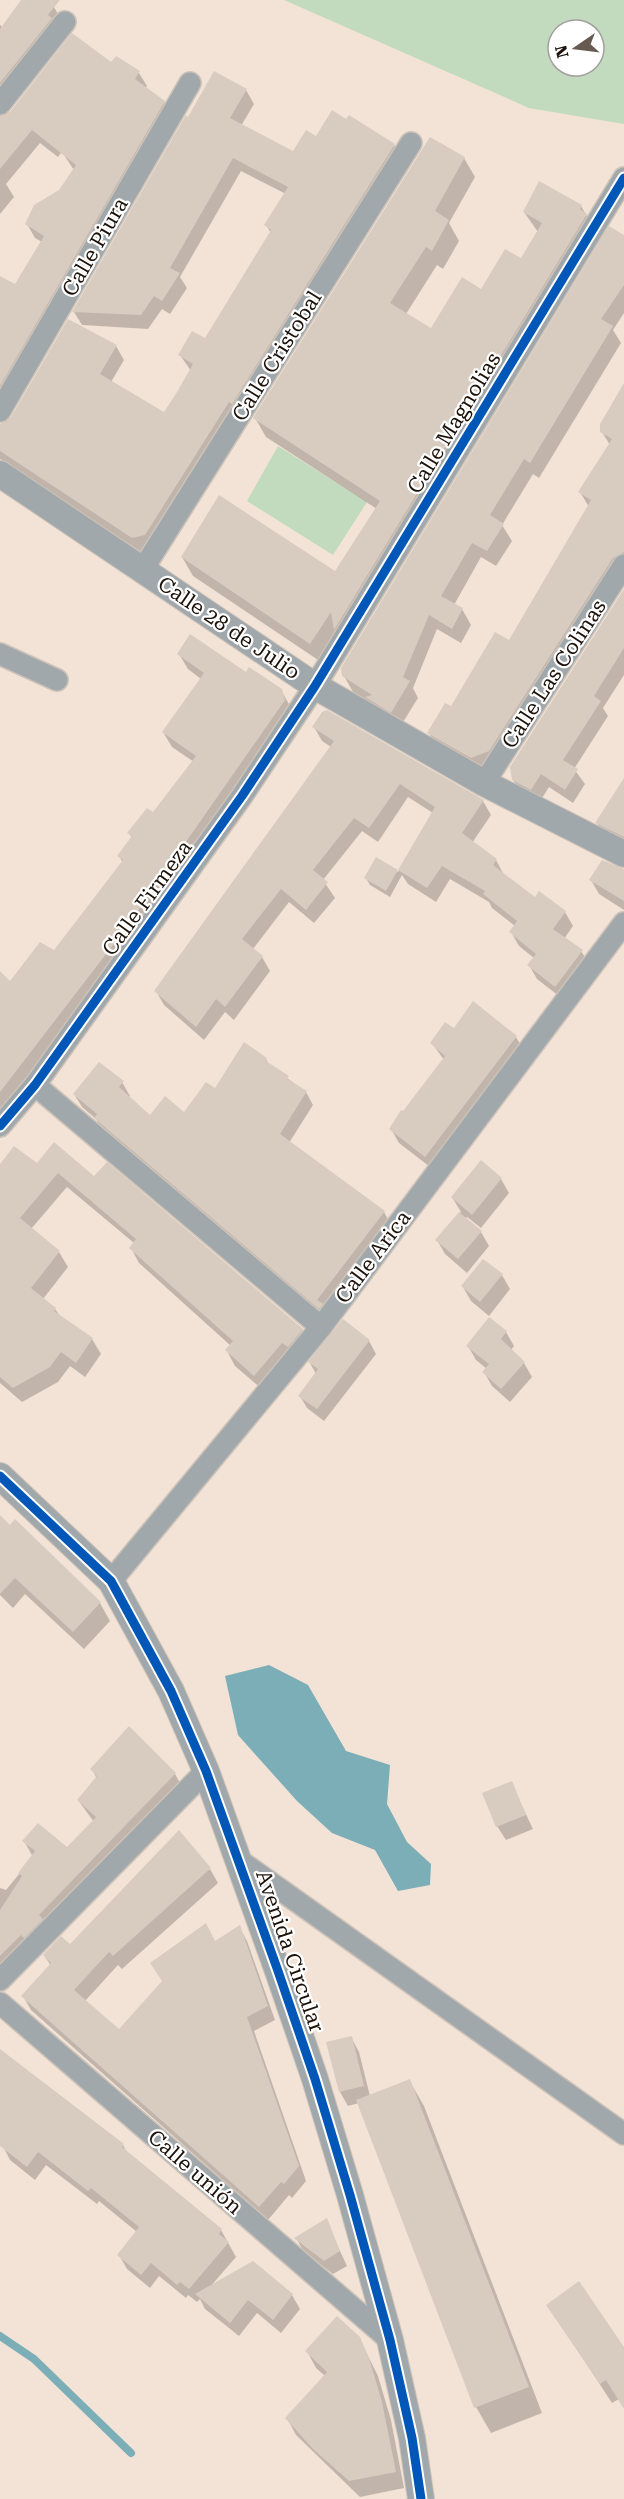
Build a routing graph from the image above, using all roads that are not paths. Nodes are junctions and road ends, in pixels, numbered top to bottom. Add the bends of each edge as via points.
1 (65, 22) dead end
2 (190, 83) dead end
3 (2, 96) edge
4 (411, 143) dead end
5 (624, 178) edge
6 (0, 411) edge
7 (0, 474) edge
8 (624, 565) edge
9 (143, 569) junction
10 (0, 654) edge
11 (57, 680) dead end
12 (315, 686) junction
13 (484, 783) junction
14 (624, 854) edge
15 (624, 923) edge
16 (35, 1085) junction
17 (0, 1126) edge
18 (321, 1327) junction
19 (0, 1476) edge
20 (111, 1581) junction
21 (206, 1771) junction
22 (240, 1861) junction
23 (0, 1980) edge
24 (0, 2003) edge
25 (624, 2134) edge
26 (390, 2340) junction
27 (422, 2499) edge

1 - 3 street
2 - 6 street, Calle Piura
4 - 9 street, Calle Cristobal
5 - 12 street, Calle Magnolias
7 - 9 street, Calle 28 de Julio
8 - 13 street, Calle Las Colinas
9 - 12 street, Calle 28 de Julio
10 - 11 street
12 - 13 street, Calle 28 de Julio
12 - 16 street, Calle Firmeza via 242,796
13 - 14 street, Calle 28 de Julio
15 - 18 street, Calle Arica
16 - 17 street, Calle Firmeza
16 - 18 street
18 - 20 street, Calle Arica
19 - 20 street, Avenida Circular
20 - 21 street, Avenida Circular via 171,1691
21 - 22 street, Avenida Circular
21 - 23 street
22 - 25 street
22 - 26 street, Avenida Circular via 315,2079
24 - 26 street, Calle unión
26 - 27 street, Avenida Circular

